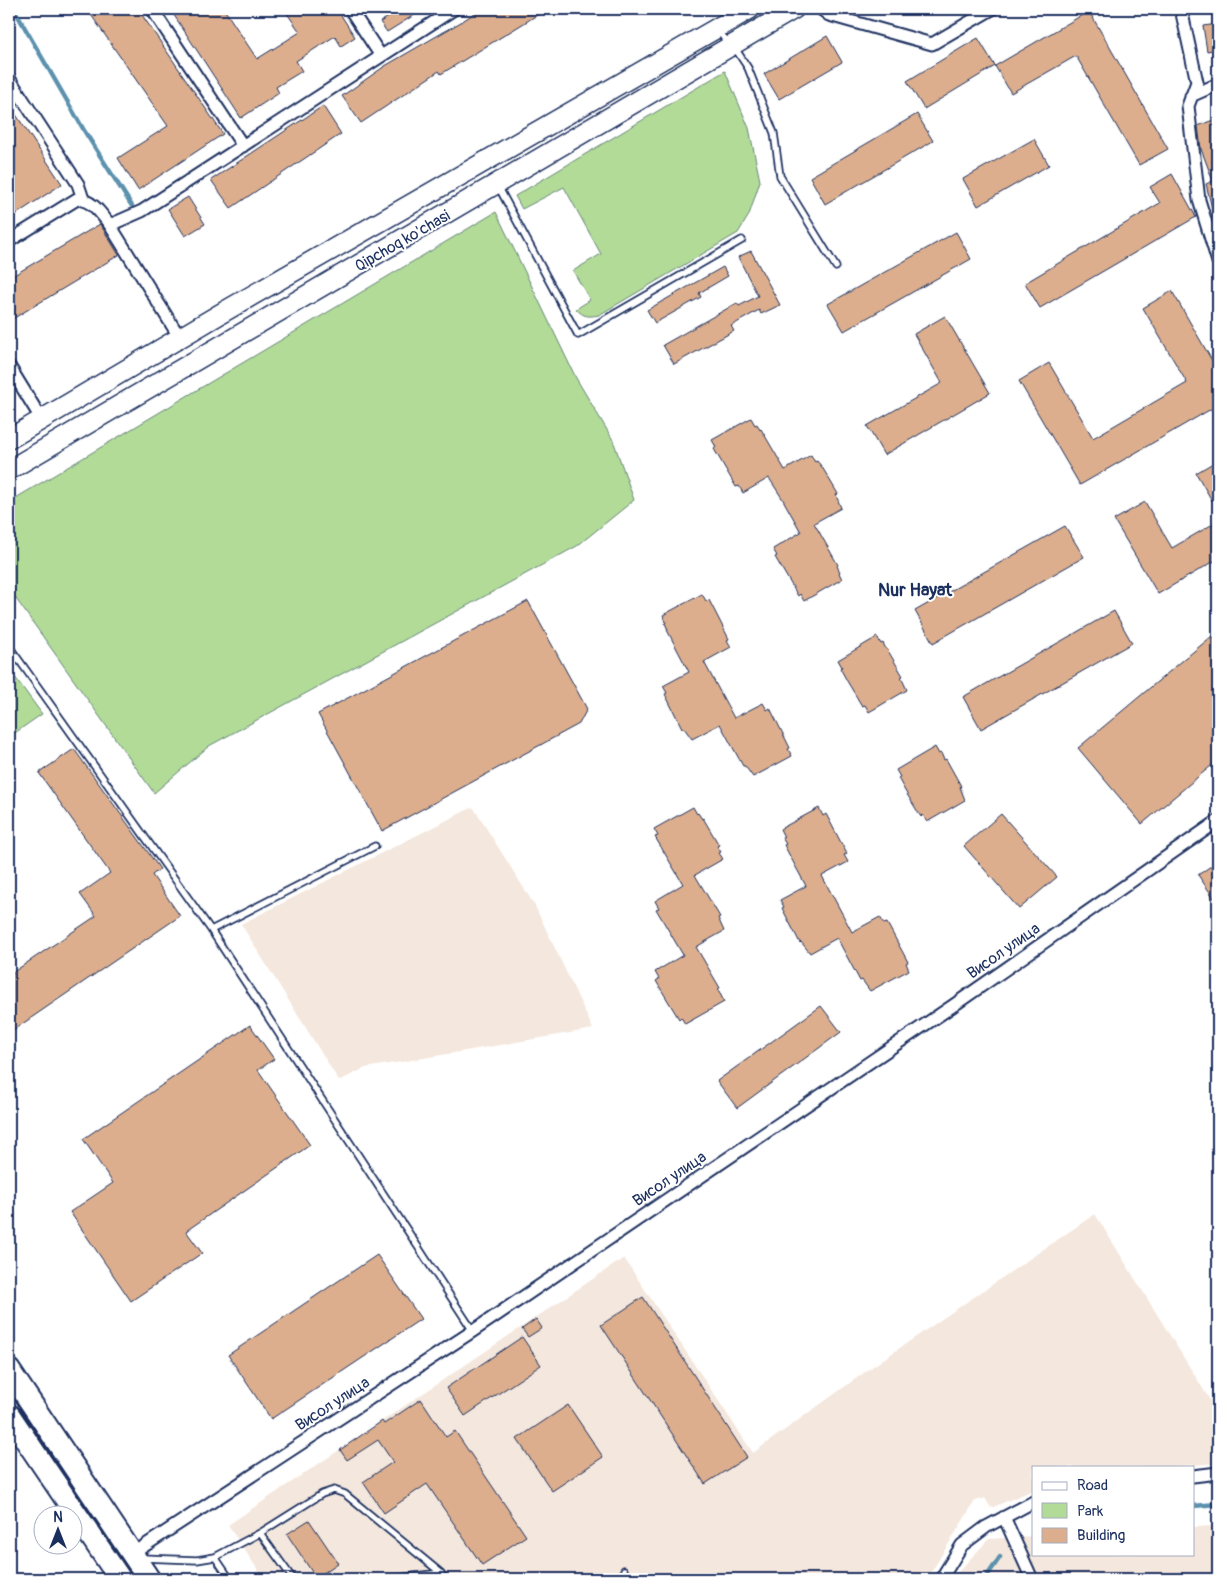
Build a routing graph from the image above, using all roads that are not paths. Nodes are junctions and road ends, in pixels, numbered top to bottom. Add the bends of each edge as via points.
1 (152, 9) edge
2 (350, 9) edge
3 (454, 9) edge
4 (750, 9) edge
5 (794, 9) edge
6 (821, 9) edge
7 (992, 9) edge
8 (1182, 9) edge
9 (723, 41) junction
10 (381, 56) junction
11 (9, 78) edge
12 (1218, 84) edge
13 (1192, 96) junction
14 (243, 146) junction
15 (497, 184) junction
16 (83, 199) junction
17 (110, 226) junction
18 (742, 240) dead end
19 (9, 241) edge
20 (1216, 247) edge
21 (1218, 262) edge
22 (836, 267) dead end
23 (220, 314) junction
24 (235, 337) junction
25 (180, 338) junction
26 (9, 366) edge
27 (42, 420) junction
28 (9, 439) edge
29 (9, 470) edge
30 (9, 646) edge
31 (1218, 821) edge
32 (375, 846) dead end
33 (211, 930) junction
34 (473, 1331) junction
35 (9, 1370) edge
36 (9, 1415) edge
37 (1218, 1473) edge
38 (1194, 1476) edge
39 (1032, 1503) edge
40 (1004, 1517) junction
41 (260, 1533) junction
42 (133, 1556) junction
43 (215, 1557) junction
44 (624, 1570) dead end
45 (441, 1573) junction
46 (120, 1579) edge
47 (149, 1579) edge
48 (230, 1579) edge
49 (293, 1579) edge
50 (388, 1579) edge
51 (444, 1579) edge
52 (626, 1579) edge
53 (941, 1579) edge
54 (1032, 1579) edge

1 - 14 street
2 - 10 street
3 - 10 street
4 - 9 main road, Qipchoq ko'chasi
5 - 9 main road, Qipchoq ko'chasi
6 - 7 street via 829,15 932,44
8 - 13 street via 1197,82
9 - 15 main road, Qipchoq ko'chasi
9 - 22 lane via 748,68 774,134 780,176
9 - 23 main road, Qipchoq ko'chasi
10 - 14 street
11 - 16 street via 78,184
12 - 13 street
13 - 20 street via 1188,106 1199,200
14 - 17 street via 137,213
15 - 18 lane via 578,335
15 - 24 main road, Qipchoq ko'chasi
16 - 17 street via 92,204
16 - 19 street via 72,200
17 - 25 street
20 - 21 street
23 - 24 main road via 218,331
23 - 25 main road, Qipchoq ko'chasi
24 - 29 main road, Qipchoq ko'chasi
25 - 27 main road, Qipchoq ko'chasi
26 - 27 street
27 - 28 main road, Qipchoq ko'chasi
30 - 33 lane
31 - 34 street, Висол улица via 954,1005
32 - 33 lane
33 - 34 lane
34 - 42 street, Висол улица
35 - 42 highway
36 - 46 highway
37 - 38 street
39 - 40 street
40 - 53 street via 962,1545
40 - 54 street
41 - 43 lane
41 - 45 lane via 322,1494 334,1490 345,1494
41 - 49 lane
42 - 43 lane via 196,1560
42 - 47 highway
43 - 48 lane
44 - 52 lane
45 - 50 lane
45 - 51 lane

